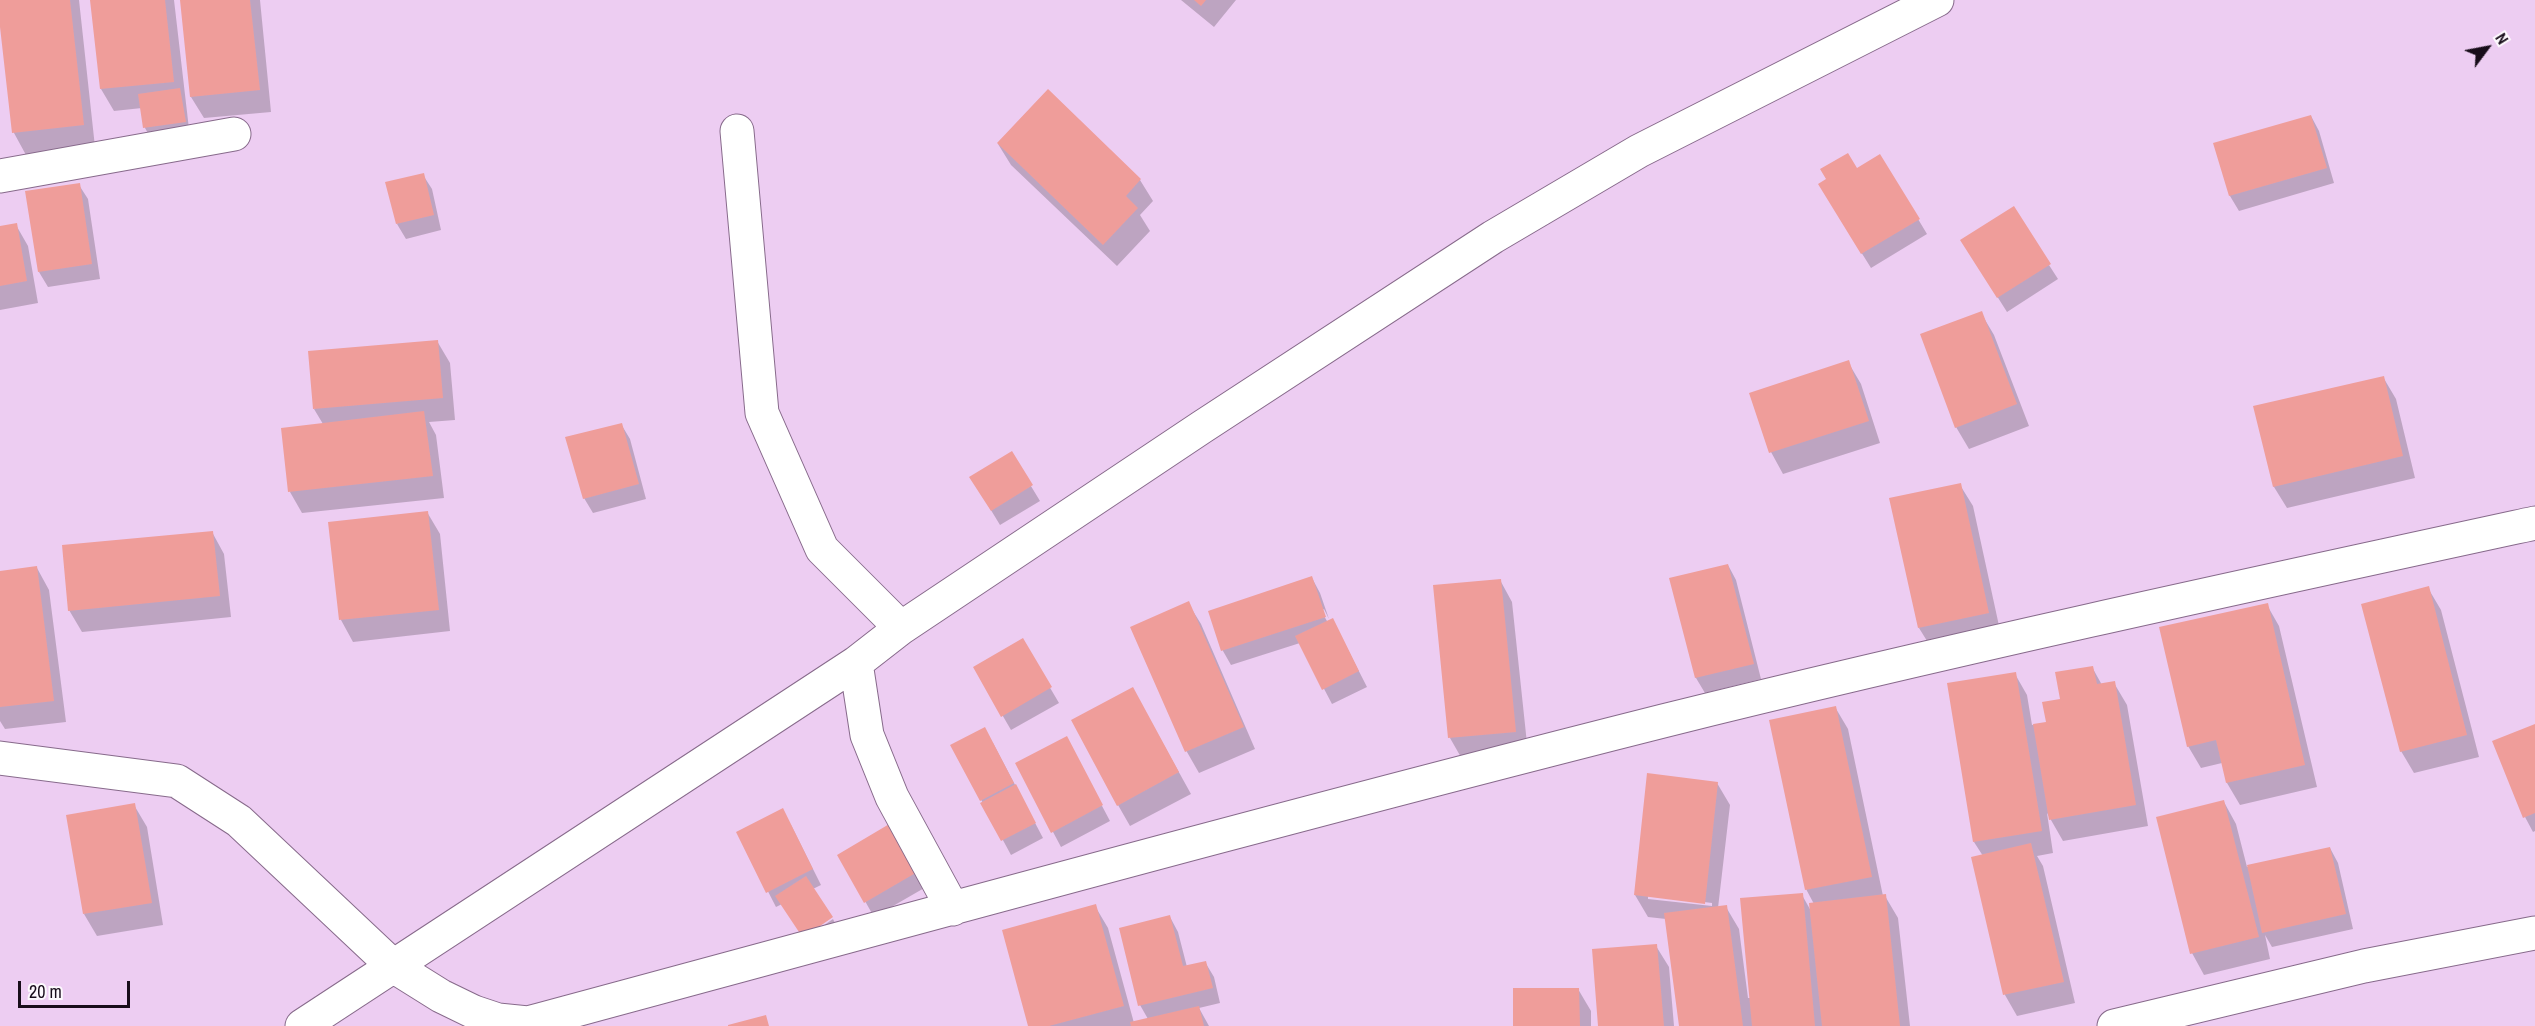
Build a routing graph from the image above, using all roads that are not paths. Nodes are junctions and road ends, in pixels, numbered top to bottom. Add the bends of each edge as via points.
1 (1937, 0) edge
2 (737, 131) dead end
3 (234, 134) dead end
4 (0, 176) edge
5 (2535, 523) edge
6 (901, 628) junction
7 (856, 663) junction
8 (0, 758) edge
9 (953, 909) junction
10 (2535, 933) edge
11 (393, 966) junction
12 (489, 1023) edge
13 (302, 1026) edge
14 (2114, 1026) edge

1 - 6 street via 1639,151 1493,237
2 - 6 street via 762,413 822,549
3 - 4 street
5 - 9 street via 2072,624 1664,721
6 - 7 street
7 - 9 street via 867,735 892,797
7 - 11 street
8 - 11 street via 177,781 239,821
9 - 12 street via 528,1023
10 - 14 street via 2364,966
11 - 12 street
11 - 13 street

